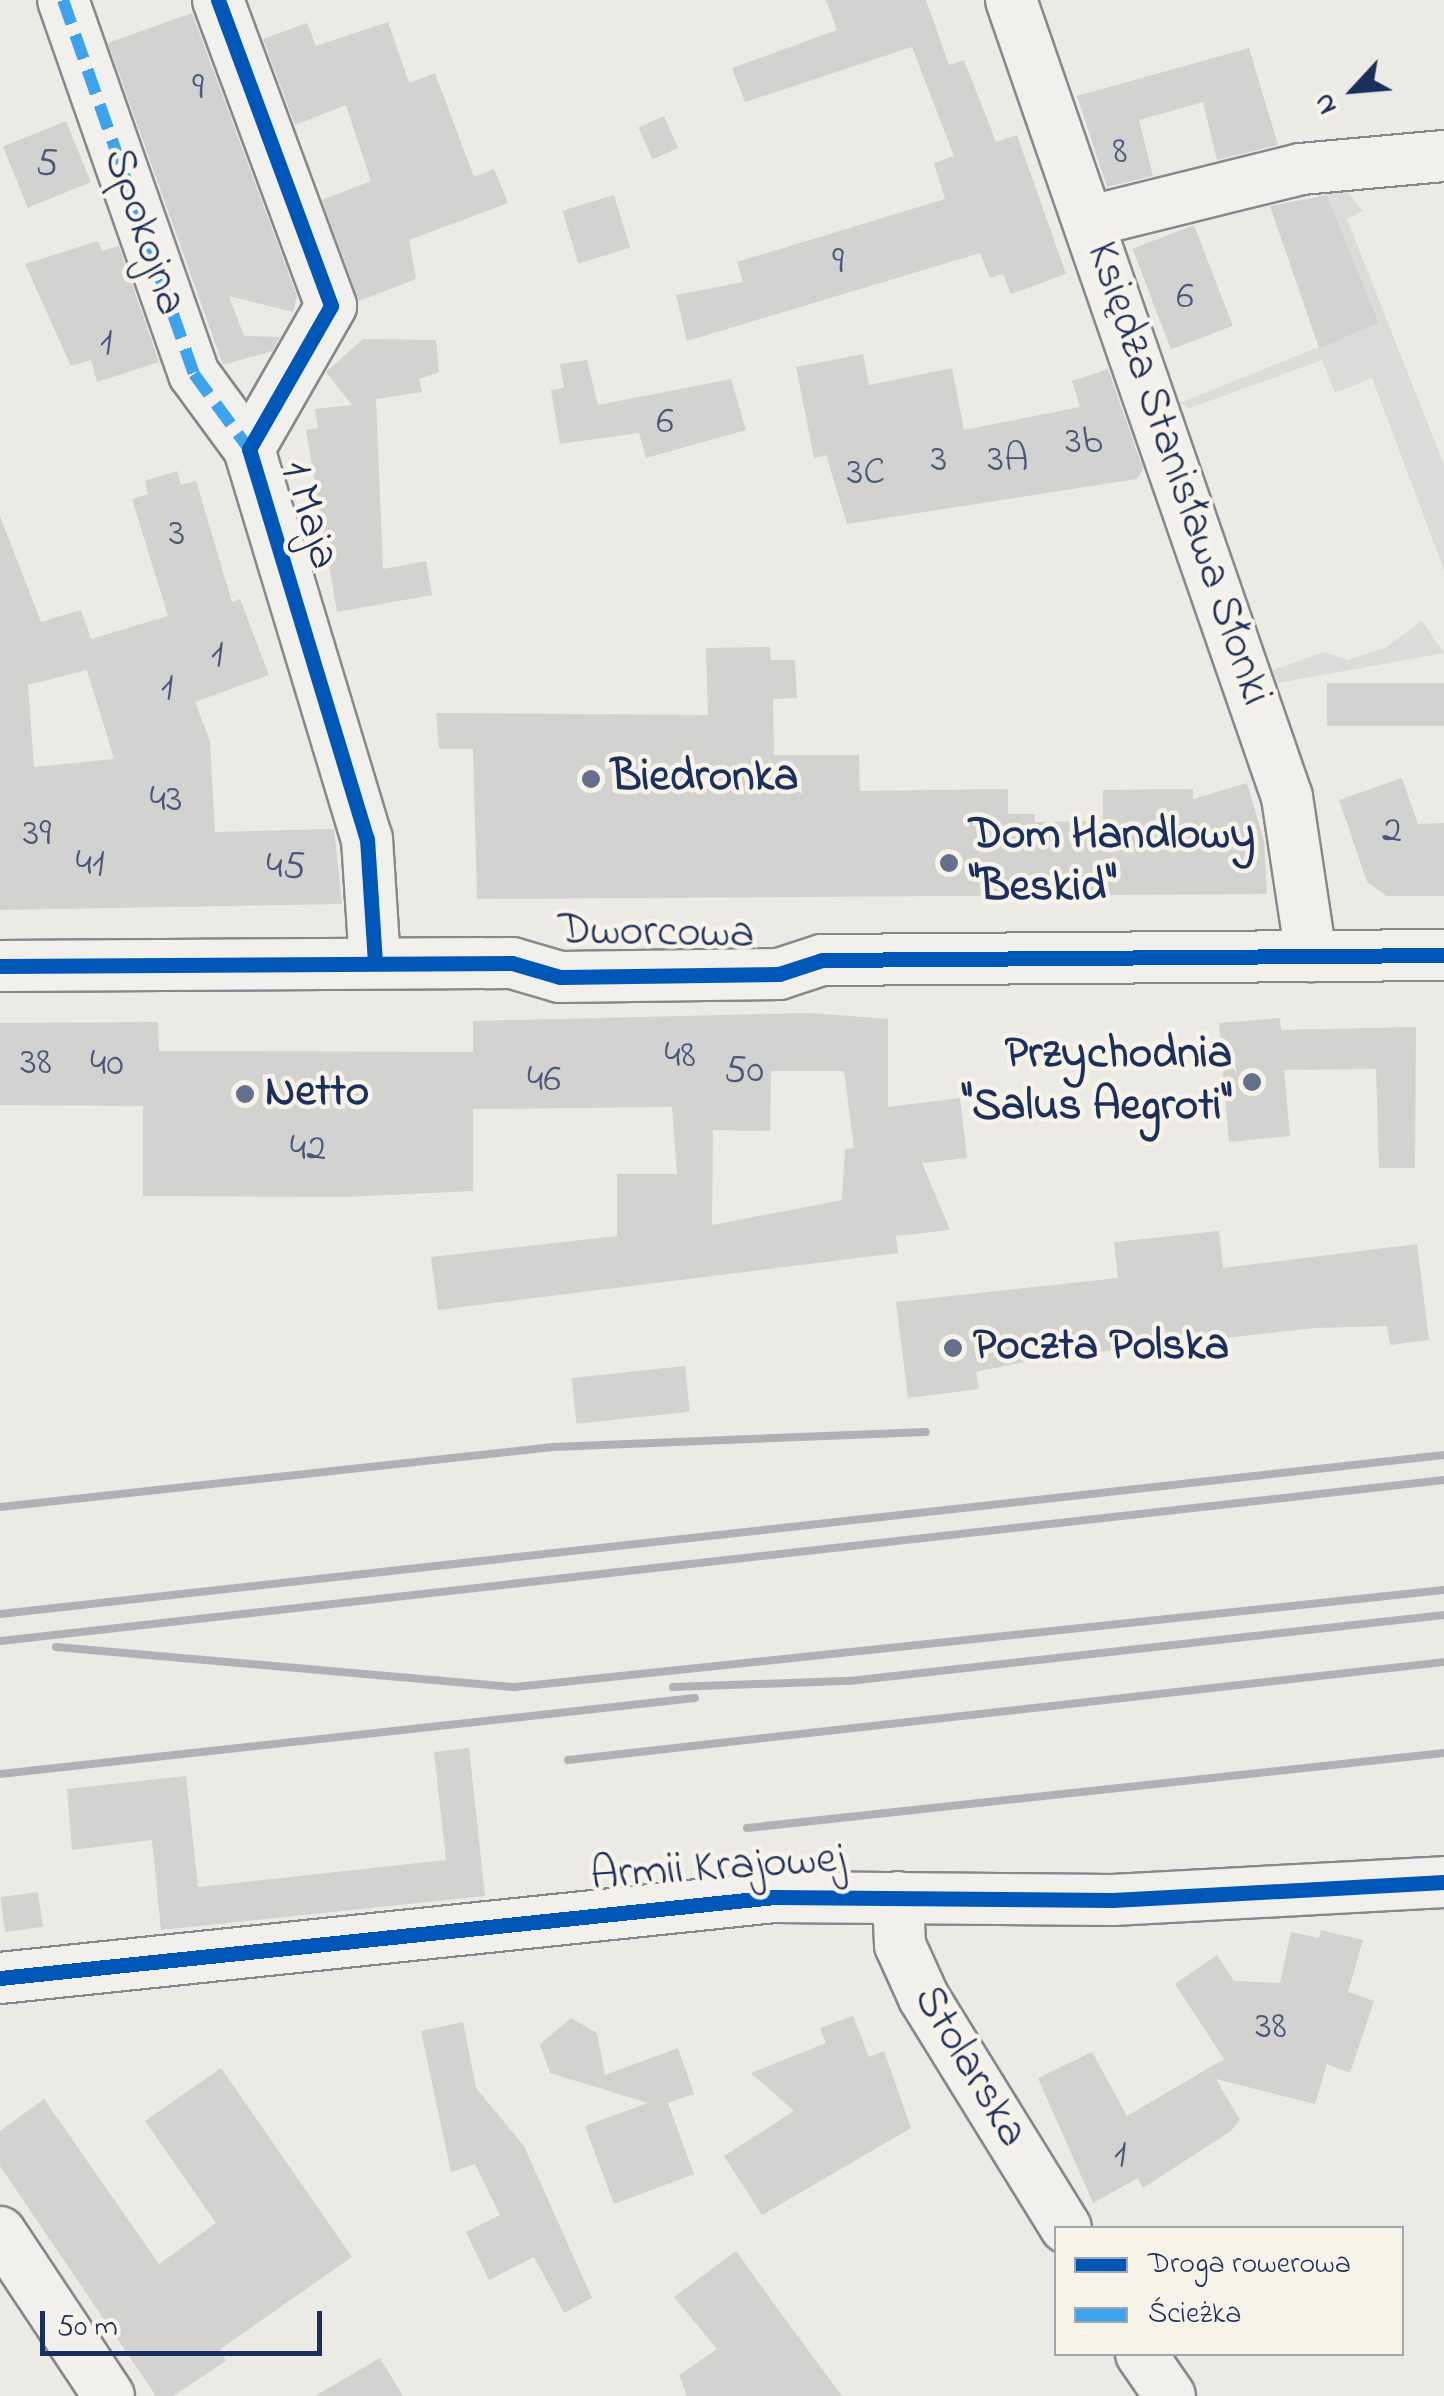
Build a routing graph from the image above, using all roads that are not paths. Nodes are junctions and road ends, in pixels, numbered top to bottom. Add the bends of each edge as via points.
1 (63, 0) edge
2 (218, 0) edge
3 (1011, 0) edge
4 (1444, 156) edge
5 (1091, 222) junction
6 (249, 450) junction
7 (1444, 955) edge
8 (1311, 956) junction
9 (375, 964) junction
10 (0, 966) edge
11 (1444, 1882) edge
12 (898, 1897) junction
13 (0, 1978) edge
14 (1065, 2226) edge
15 (0, 2232) edge
16 (1143, 2356) edge
17 (109, 2396) edge
18 (1170, 2396) edge

1 - 6 street, Spokojna via 194,374
2 - 6 street, 1 Maja via 330,306
3 - 5 street, Księdza Stanisława Słonki
4 - 5 street via 1300,169
5 - 8 street, Księdza Stanisława Słonki via 1287,797
6 - 9 street, 1 Maja via 367,838
7 - 8 street, Dworcowa
8 - 9 street, Dworcowa via 822,960 779,974 560,977 512,963
9 - 10 street, Dworcowa
11 - 12 street, Armii Krajowej via 1180,1899
12 - 13 street, Armii Krajowej via 689,1903
12 - 14 street, Stolarska via 900,1945 924,1998
15 - 17 street
16 - 18 street

